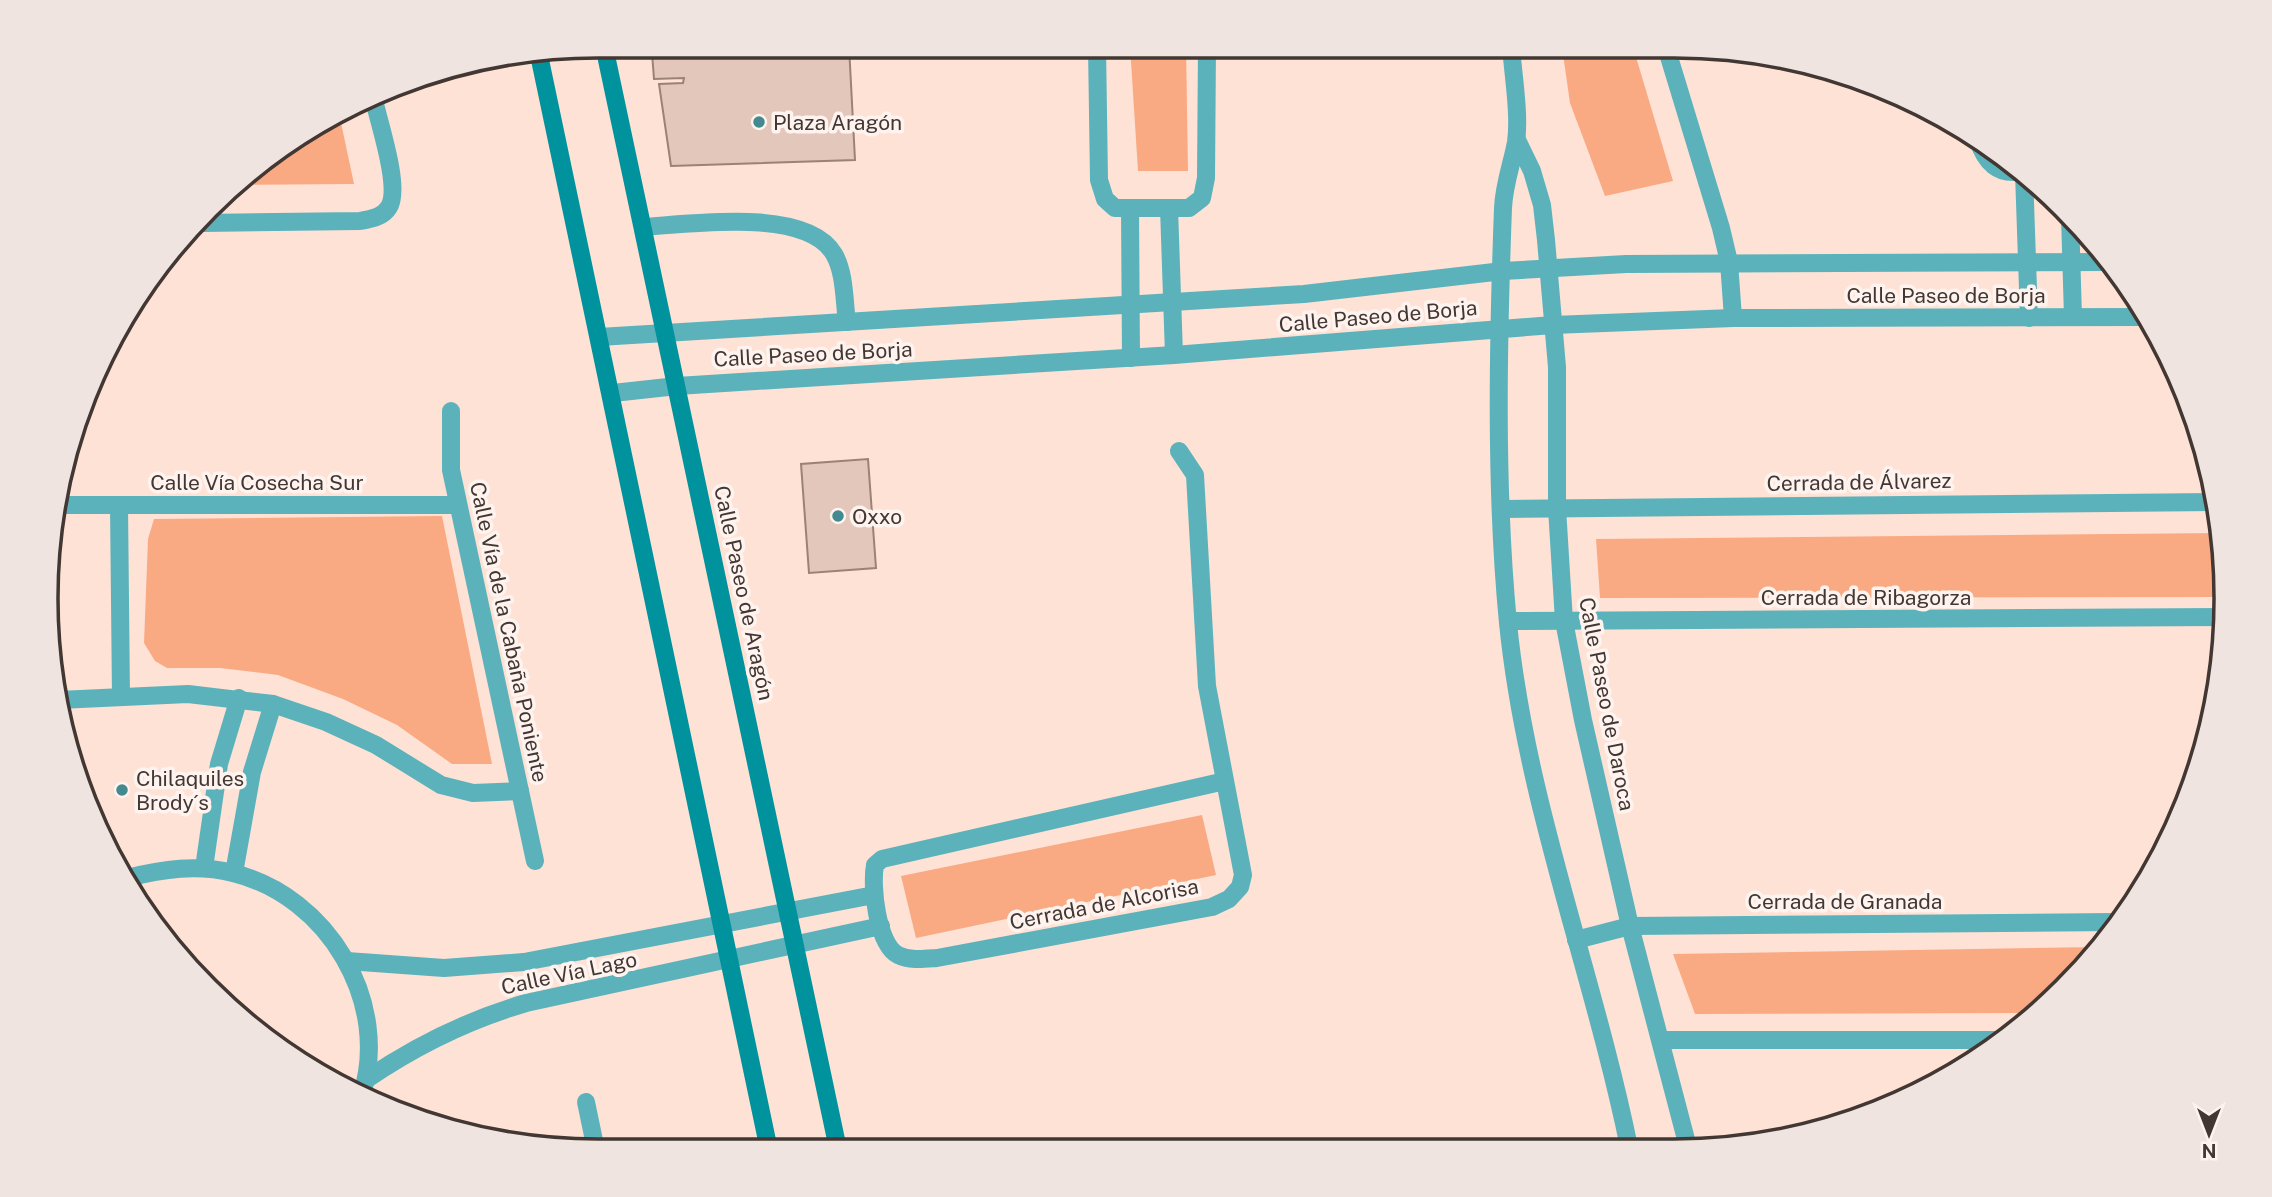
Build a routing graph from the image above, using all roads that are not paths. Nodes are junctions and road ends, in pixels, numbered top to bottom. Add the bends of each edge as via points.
1 (607, 58) edge
2 (1097, 58) edge
3 (1207, 58) edge
4 (1512, 58) edge
5 (1669, 58) edge
6 (540, 61) edge
7 (375, 107) edge
8 (1517, 140) junction
9 (1983, 155) edge
10 (2009, 174) edge
11 (2024, 187) edge
12 (1130, 208) junction
13 (1169, 208) junction
14 (210, 223) edge
15 (644, 227) junction
16 (2070, 232) edge
17 (1729, 262) junction
18 (2028, 262) junction
19 (2071, 262) junction
20 (2097, 262) edge
21 (1548, 269) junction
22 (1503, 271) junction
23 (1173, 302) junction
24 (1131, 304) junction
25 (2073, 317) junction
26 (2135, 317) edge
27 (1733, 318) junction
28 (2029, 318) junction
29 (847, 322) junction
30 (1553, 325) junction
31 (1502, 328) junction
32 (666, 332) junction
33 (599, 337) junction
34 (1174, 355) junction
35 (1131, 358) junction
36 (677, 386) junction
37 (612, 393) junction
38 (451, 411) dead end
39 (1179, 451) dead end
40 (2206, 502) edge
41 (66, 505) edge
42 (118, 505) junction
43 (458, 505) junction
44 (1557, 508) junction
45 (1502, 509) junction
46 (2213, 617) edge
47 (1508, 621) junction
48 (1564, 621) junction
49 (121, 697) junction
50 (239, 698) junction
51 (67, 700) edge
52 (273, 704) junction
53 (1226, 781) junction
54 (520, 791) junction
55 (535, 861) dead end
56 (204, 868) junction
57 (234, 873) junction
58 (135, 876) edge
59 (874, 895) junction
60 (788, 911) junction
61 (2107, 922) edge
62 (722, 923) junction
63 (881, 926) junction
64 (1630, 926) junction
65 (1576, 940) junction
66 (795, 946) junction
67 (730, 960) junction
68 (347, 961) junction
69 (1662, 1040) junction
70 (1986, 1040) edge
71 (367, 1080) junction
72 (365, 1086) edge
73 (586, 1102) dead end
74 (594, 1139) edge
75 (767, 1139) edge
76 (836, 1139) edge
77 (1627, 1139) edge
78 (1686, 1139) edge

1 - 15 street, Calle Paseo de Aragón
2 - 12 street via 1099,180 1105,199 1115,208
3 - 13 street via 1202,198 1189,208
4 - 8 street, Calle Paseo de Daroca
5 - 17 street
6 - 33 street
7 - 14 street via 393,183 388,210 377,218
8 - 21 street, Calle Paseo de Daroca via 1542,205
8 - 22 street, Calle Paseo de Daroca via 1503,207
9 - 10 street
11 - 18 street
12 - 13 street
12 - 24 street
13 - 23 street
15 - 29 street via 750,222 802,230 832,250 840,266
15 - 32 street, Calle Paseo de Aragón
16 - 19 street
17 - 18 street, Calle Paseo de Borja
17 - 21 street, Calle Paseo de Borja
17 - 27 street
18 - 19 street, Calle Paseo de Borja
18 - 28 street
19 - 20 street, Calle Paseo de Borja
19 - 25 street
21 - 22 street, Calle Paseo de Borja
21 - 30 street, Calle Paseo de Daroca
22 - 23 street, Calle Paseo de Borja via 1304,295
22 - 31 street, Calle Paseo de Daroca
23 - 24 street, Calle Paseo de Borja
23 - 34 street
24 - 29 street, Calle Paseo de Borja
24 - 35 street
25 - 26 street, Calle Paseo de Borja
25 - 28 street, Calle Paseo de Borja
27 - 28 street, Calle Paseo de Borja
27 - 30 street, Calle Paseo de Borja
29 - 32 street, Calle Paseo de Borja
30 - 31 street, Calle Paseo de Borja
30 - 44 street, Calle Paseo de Daroca
31 - 34 street, Calle Paseo de Borja
31 - 45 street, Calle Paseo de Daroca
32 - 33 street, Calle Paseo de Borja
32 - 36 street, Calle Paseo de Aragón
33 - 37 street
34 - 35 street, Calle Paseo de Borja
35 - 36 street, Calle Paseo de Borja
36 - 37 street, Calle Paseo de Borja
36 - 60 street, Calle Paseo de Aragón
37 - 62 street
38 - 43 street, Calle Vía de la Cabaña Poniente via 451,470
39 - 53 street, Cerrada de Alcorisa via 1195,475 1207,686
40 - 44 street, Cerrada de Álvarez
41 - 42 street, Calle Vía Cosecha Sur
42 - 43 street, Calle Vía Cosecha Sur
42 - 49 street
43 - 54 street, Calle Vía de la Cabaña Poniente
44 - 45 street, Cerrada de Álvarez
44 - 48 street, Calle Paseo de Daroca
45 - 47 street, Calle Paseo de Daroca
46 - 48 street, Cerrada de Ribagorza
47 - 48 street, Cerrada de Ribagorza
47 - 65 street, Calle Paseo de Daroca via 1536,793
48 - 64 street, Calle Paseo de Daroca
49 - 50 street via 188,694
49 - 51 street
50 - 52 street
50 - 56 street via 219,764
52 - 54 street via 376,745 441,785 473,793
52 - 57 street via 252,772
53 - 59 street, Cerrada de Alcorisa via 895,854 875,865
53 - 63 street, Cerrada de Alcorisa via 1243,875 1229,899 1212,907 919,960 895,954
54 - 55 street, Calle Vía de la Cabaña Poniente
56 - 57 street
56 - 58 street via 163,869
57 - 68 street via 269,886 300,905
59 - 60 street
59 - 63 street, Cerrada de Alcorisa
60 - 62 street, Calle Vía Lago
60 - 66 street, Calle Paseo de Aragón
61 - 64 street, Cerrada de Granada
62 - 67 street
62 - 68 street, Calle Vía Lago via 524,962 444,968
63 - 66 street
64 - 65 street, Cerrada de Granada
64 - 69 street, Calle Paseo de Daroca
65 - 77 street, Calle Paseo de Daroca
66 - 67 street, Calle Vía Lago
66 - 76 street, Calle Paseo de Aragón
67 - 71 street, Calle Vía Lago via 482,1016 413,1048
67 - 75 street
68 - 71 street via 363,999 369,1039
69 - 70 street
69 - 78 street, Calle Paseo de Daroca
71 - 72 street
73 - 74 street

